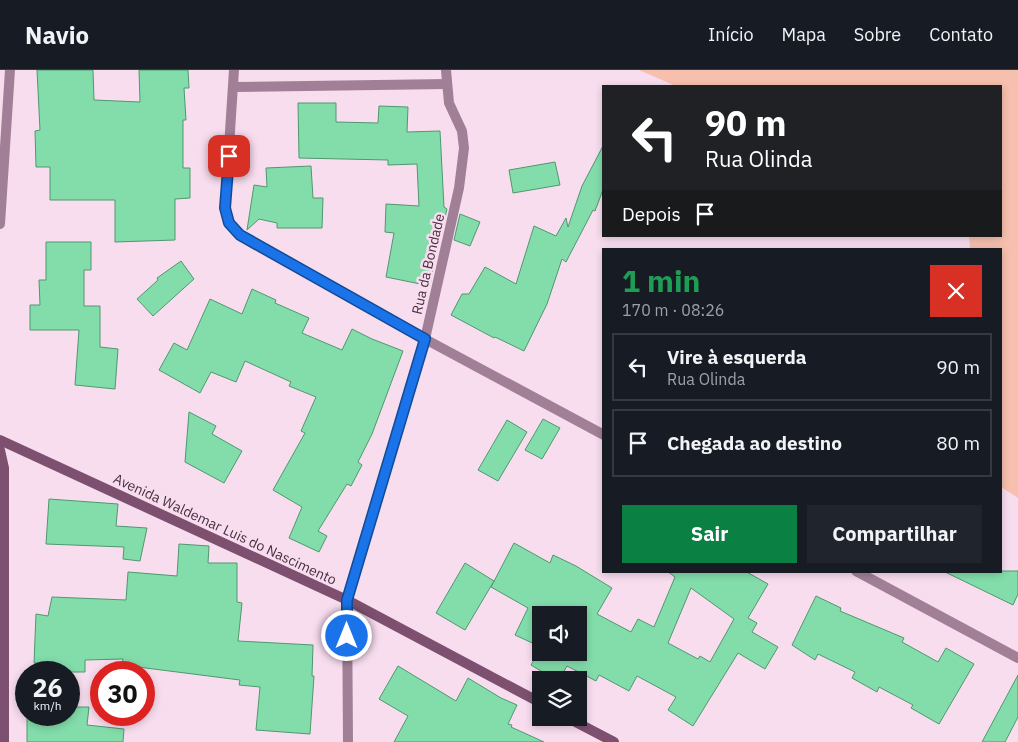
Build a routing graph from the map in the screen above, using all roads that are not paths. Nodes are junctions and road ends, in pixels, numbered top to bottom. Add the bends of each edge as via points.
1 (10, 70) edge
2 (234, 70) edge
3 (446, 70) edge
4 (447, 84) junction
5 (233, 87) junction
6 (0, 224) edge
7 (425, 339) junction
8 (602, 434) edge
9 (0, 440) edge
10 (0, 450) edge
11 (860, 573) edge
12 (347, 600) junction
13 (1018, 658) edge
14 (532, 699) edge
15 (583, 726) edge
16 (4, 742) edge
17 (348, 742) edge
18 (614, 742) edge

1 - 6 street
2 - 5 street
3 - 4 street, Rua da Bondade
4 - 5 street
4 - 7 street, Rua da Bondade via 449,103 462,131 464,148 459,188
5 - 7 street via 225,208 229,223 240,235
7 - 8 street
7 - 12 street, Rua da Bondade
9 - 12 main road, Avenida Waldemar Luis do Nascimento
10 - 16 main road via 4,468
11 - 13 street
12 - 14 main road, Avenida Waldemar Luis do Nascimento
12 - 17 street, Rua da Bondade
15 - 18 main road

